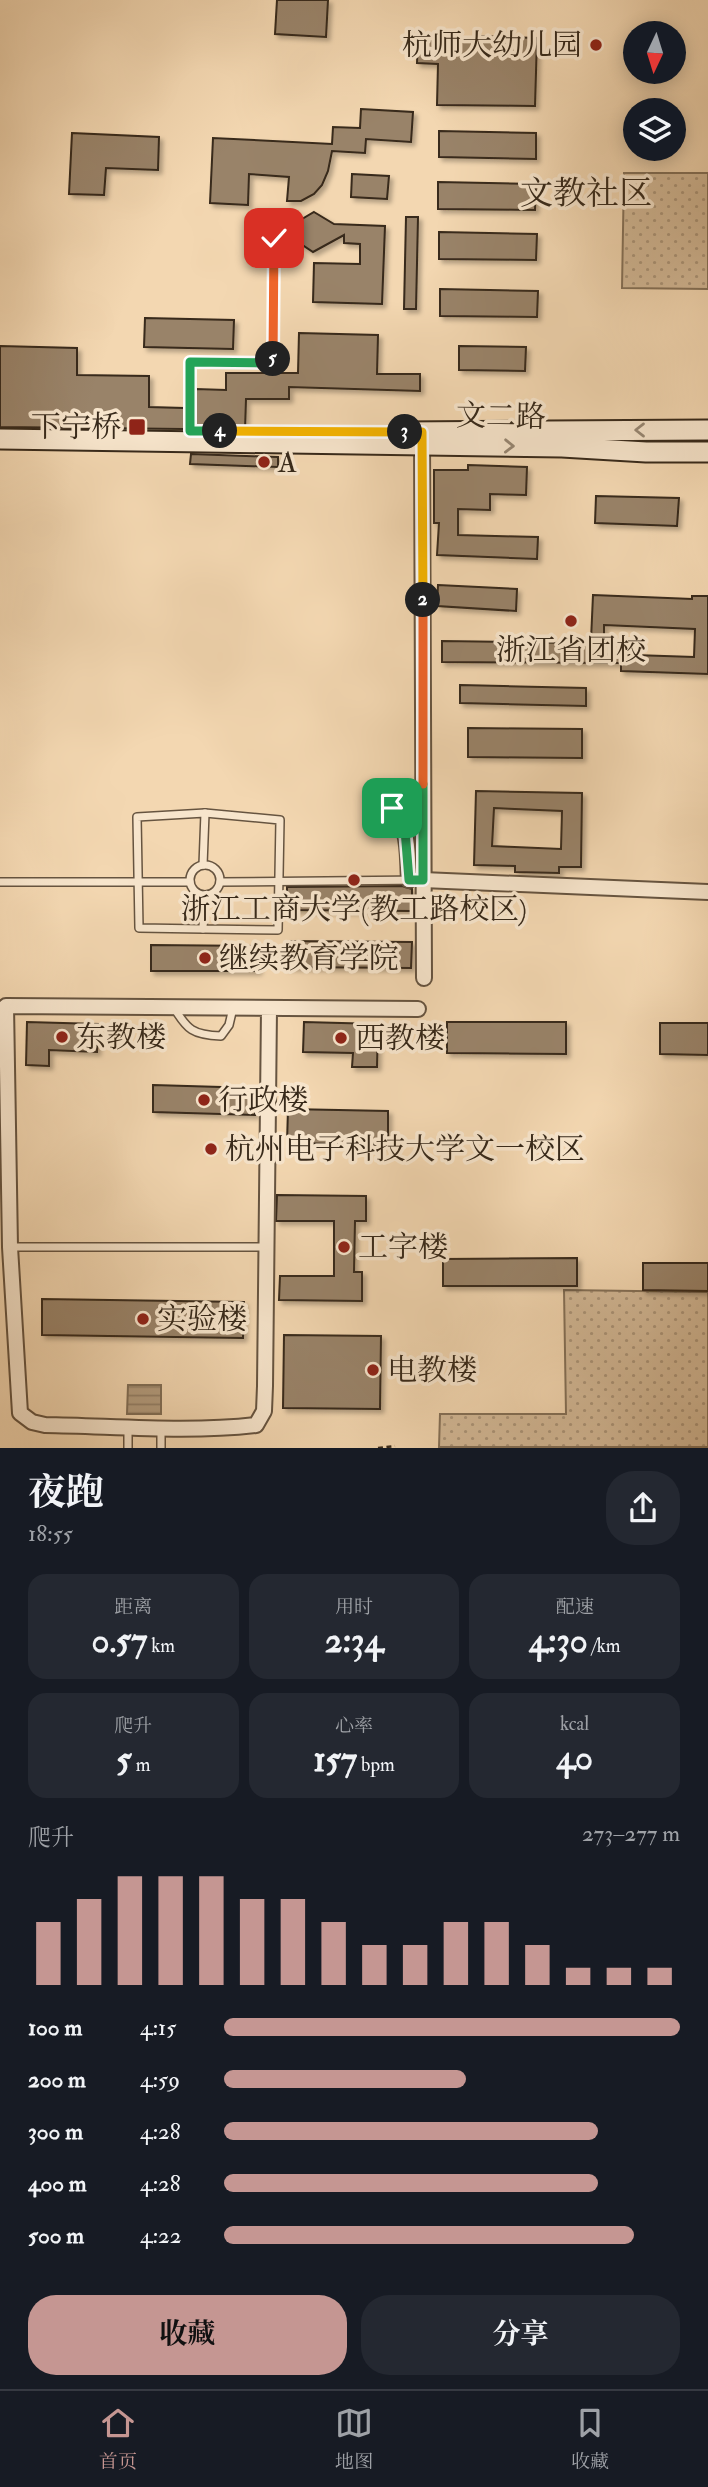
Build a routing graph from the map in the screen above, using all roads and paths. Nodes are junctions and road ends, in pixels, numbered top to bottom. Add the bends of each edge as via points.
1 (274, 238) dead end
2 (0, 427) edge
3 (708, 430) edge
4 (190, 431) junction
5 (0, 439) edge
6 (422, 439) junction
7 (708, 452) edge
8 (384, 802) dead end
9 (205, 813) junction
10 (203, 865) junction
11 (416, 880) junction
12 (279, 881) junction
13 (190, 882) junction
14 (220, 882) junction
15 (0, 883) edge
16 (138, 883) junction
17 (708, 892) edge
18 (204, 895) junction
19 (203, 929) junction
20 (424, 978) dead end
21 (172, 1006) junction
22 (233, 1008) junction
23 (269, 1009) junction
24 (418, 1009) dead end
25 (3, 1029) edge
26 (10, 1247) junction
27 (267, 1247) junction
28 (128, 1427) junction
29 (161, 1427) junction
30 (128, 1447) edge
31 (161, 1447) edge
32 (378, 1447) edge
33 (395, 1447) edge

1 - 4 lane via 273,363 190,362
2 - 4 main road, 文二路
3 -> 6 main road, 文二路
4 - 6 main road, 文二路
5 - 6 main road, 文二路
6 -> 7 main road, 文二路
6 - 11 street
8 - 11 street via 400,817
9 - 10 lane
9 - 12 lane via 280,820
9 - 16 lane via 137,817
10 - 13 lane via 194,869
10 - 14 lane via 216,869
11 - 12 lane
11 - 17 street
11 - 20 street
12 - 14 lane
12 - 19 lane via 278,930
13 - 16 lane
13 - 18 lane
14 - 18 lane via 217,890
15 - 16 lane
16 - 19 lane via 139,928
18 - 19 lane
21 - 22 street
21 - 22 lane via 184,1025 200,1035 221,1036
21 - 25 street via 6,1006
22 - 23 street
23 - 24 street
23 - 27 street
25 - 26 street
26 - 27 lane
26 - 28 street via 20,1413 45,1425
27 - 29 street via 264,1411 256,1425
28 - 29 street
28 - 30 lane
29 - 31 lane
32 - 33 path

